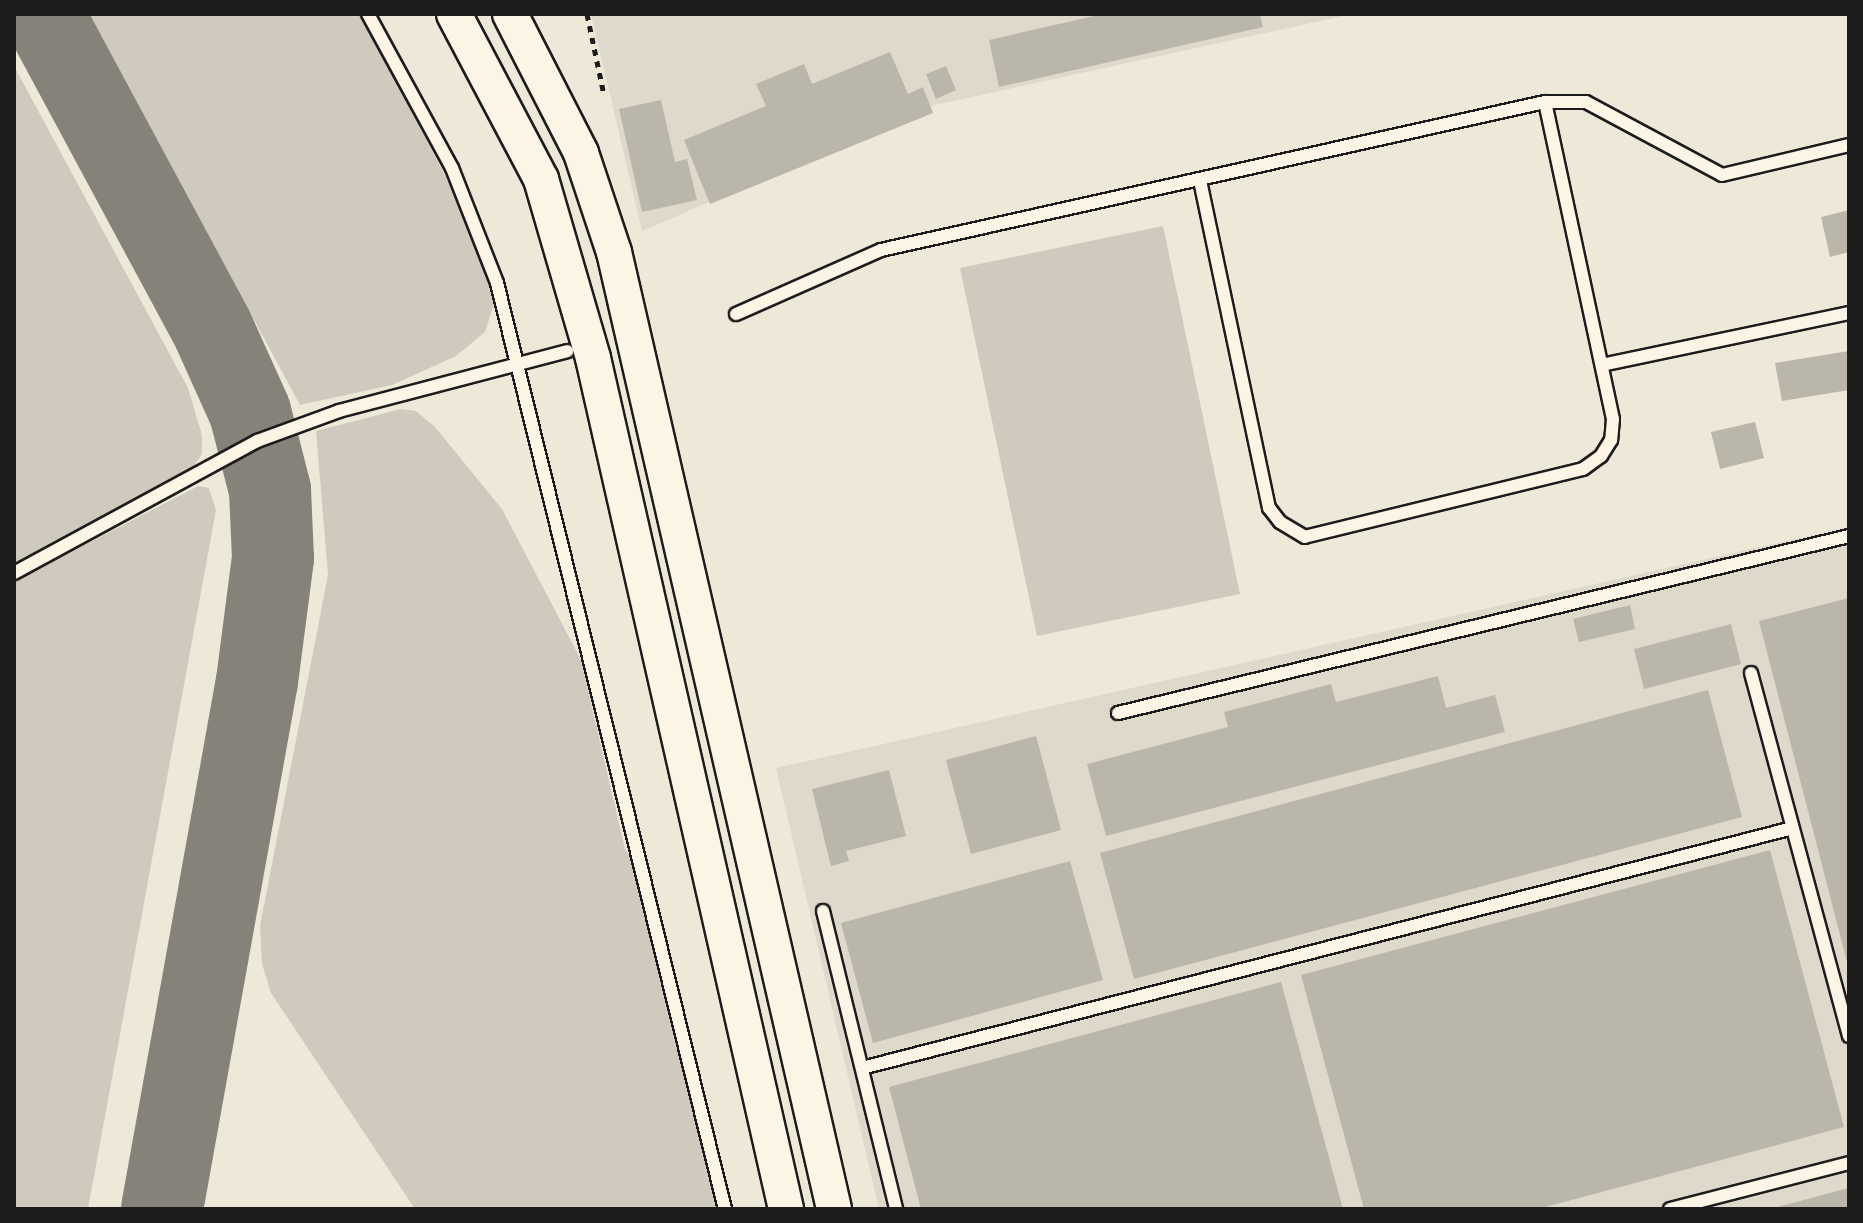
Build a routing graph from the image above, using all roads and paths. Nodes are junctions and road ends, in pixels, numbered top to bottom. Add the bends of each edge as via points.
1 (368, 14) edge
2 (454, 14) edge
3 (510, 14) edge
4 (587, 14) edge
5 (604, 95) dead end
6 (1545, 102) junction
7 (1849, 145) edge
8 (1200, 180) junction
9 (1849, 313) edge
10 (736, 314) dead end
11 (567, 351) dead end
12 (518, 360) junction
13 (1602, 365) junction
14 (1849, 536) edge
15 (14, 573) edge
16 (1751, 673) dead end
17 (1118, 713) dead end
18 (1793, 828) junction
19 (823, 911) dead end
20 (1849, 1036) edge
21 (862, 1068) junction
22 (1849, 1163) edge
23 (725, 1209) edge
24 (786, 1209) edge
25 (834, 1209) edge
26 (896, 1209) edge
27 (1670, 1209) edge

1 - 12 lane via 452,168 480,231
2 - 24 street via 541,179 589,344
3 - 25 street via 581,153 614,252
4 - 5 path
6 - 7 lane via 1586,102 1722,175
6 - 8 lane
6 - 13 lane
8 - 10 lane via 881,250
8 - 13 lane via 1269,508 1280,522 1305,537 1583,469 1611,440 1613,419
9 - 13 lane
11 - 12 lane
12 - 15 lane via 257,441
12 - 23 lane
14 - 17 lane
16 - 18 lane
18 - 20 lane
18 - 21 lane
19 - 21 lane
21 - 26 lane
22 - 27 lane

